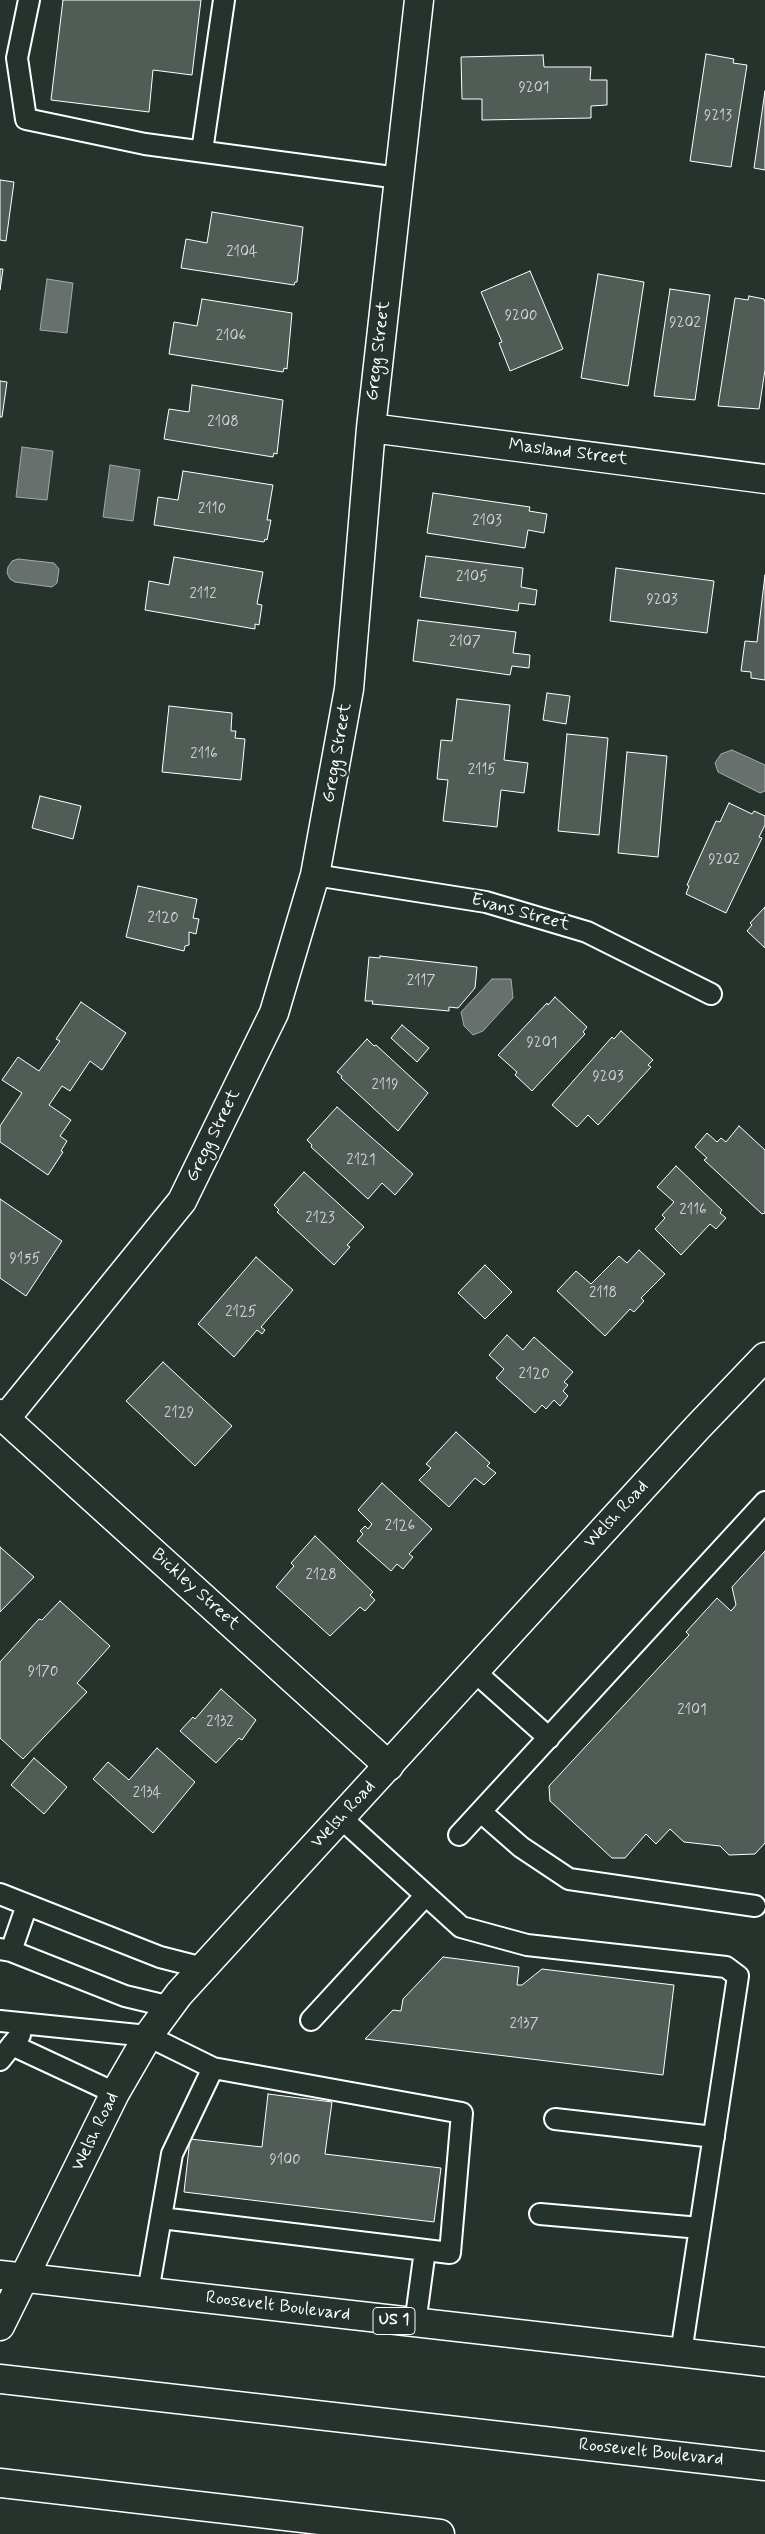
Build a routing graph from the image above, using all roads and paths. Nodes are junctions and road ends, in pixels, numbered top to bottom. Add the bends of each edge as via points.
1 (29, 0) edge
2 (224, 0) edge
3 (420, 0) edge
4 (202, 151) junction
5 (399, 178) junction
6 (370, 428) junction
7 (765, 478) edge
8 (315, 875) junction
9 (711, 994) dead end
10 (765, 1358) edge
11 (2, 1416) edge
12 (765, 1502) edge
13 (474, 1671) junction
14 (549, 1738) junction
15 (389, 1766) junction
16 (482, 1812) junction
17 (341, 1818) junction
18 (459, 1835) dead end
19 (0, 1894) edge
20 (426, 1895) junction
21 (27, 1905) junction
22 (755, 1906) dead end
23 (6, 1950) edge
24 (203, 1968) junction
25 (170, 2007) junction
26 (311, 2020) dead end
27 (0, 2022) edge
28 (27, 2025) junction
29 (148, 2036) junction
30 (12, 2045) junction
31 (0, 2060) edge
32 (213, 2068) junction
33 (115, 2093) junction
34 (555, 2120) dead end
35 (714, 2137) junction
36 (540, 2214) dead end
37 (161, 2218) junction
38 (700, 2228) junction
39 (425, 2250) junction
40 (12, 2276) edge
41 (148, 2292) junction
42 (415, 2324) junction
43 (0, 2326) edge
44 (681, 2353) junction
45 (765, 2362) edge
46 (0, 2379) edge
47 (765, 2466) edge
48 (0, 2483) edge
49 (440, 2534) edge

1 - 4 lane via 17,58 26,119 145,144
2 - 4 lane
3 - 5 main road, Gregg Street
4 - 5 lane
5 - 6 main road, Gregg Street
6 - 7 main road, Masland Street
6 - 8 main road, Gregg Street via 350,688
8 - 9 lane, Evans Street via 486,902 578,929
8 - 11 main road, Gregg Street via 274,1013 182,1201
10 - 13 main road, Welsh Road
11 - 15 main road, Bickley Street
12 - 14 lane
13 - 14 lane
13 - 15 main road, Welsh Road
14 - 16 lane
15 - 17 main road, Welsh Road
16 - 18 lane
16 - 22 lane via 521,1847 569,1879
17 - 20 lane
17 - 24 main road, Welsh Road
19 - 21 lane
20 - 26 lane
20 - 35 lane via 461,1926 527,1945 726,1967 738,1976
21 - 23 lane
21 - 24 lane via 160,1956
23 - 25 lane via 125,1996
24 - 25 main road, Welsh Road
25 - 29 main road, Welsh Road
27 - 28 lane
28 - 29 lane
28 - 30 lane
29 - 32 lane
29 - 33 main road, Welsh Road
30 - 31 lane
30 - 33 lane
32 - 37 lane via 172,2154
32 - 39 lane via 462,2113 450,2253
33 - 40 main road, Welsh Road
34 - 35 lane
35 - 38 lane
36 - 38 lane
37 - 39 lane
37 - 41 lane
38 - 44 lane
39 - 42 lane
40 - 41 main road, Roosevelt Boulevard / US 1
40 - 43 main road, Welsh Road
41 - 42 main road, Roosevelt Boulevard / US 1
42 - 44 main road, Roosevelt Boulevard / US 1
44 - 45 main road, Roosevelt Boulevard / US 1
46 - 47 main road, Roosevelt Boulevard
48 - 49 main road

